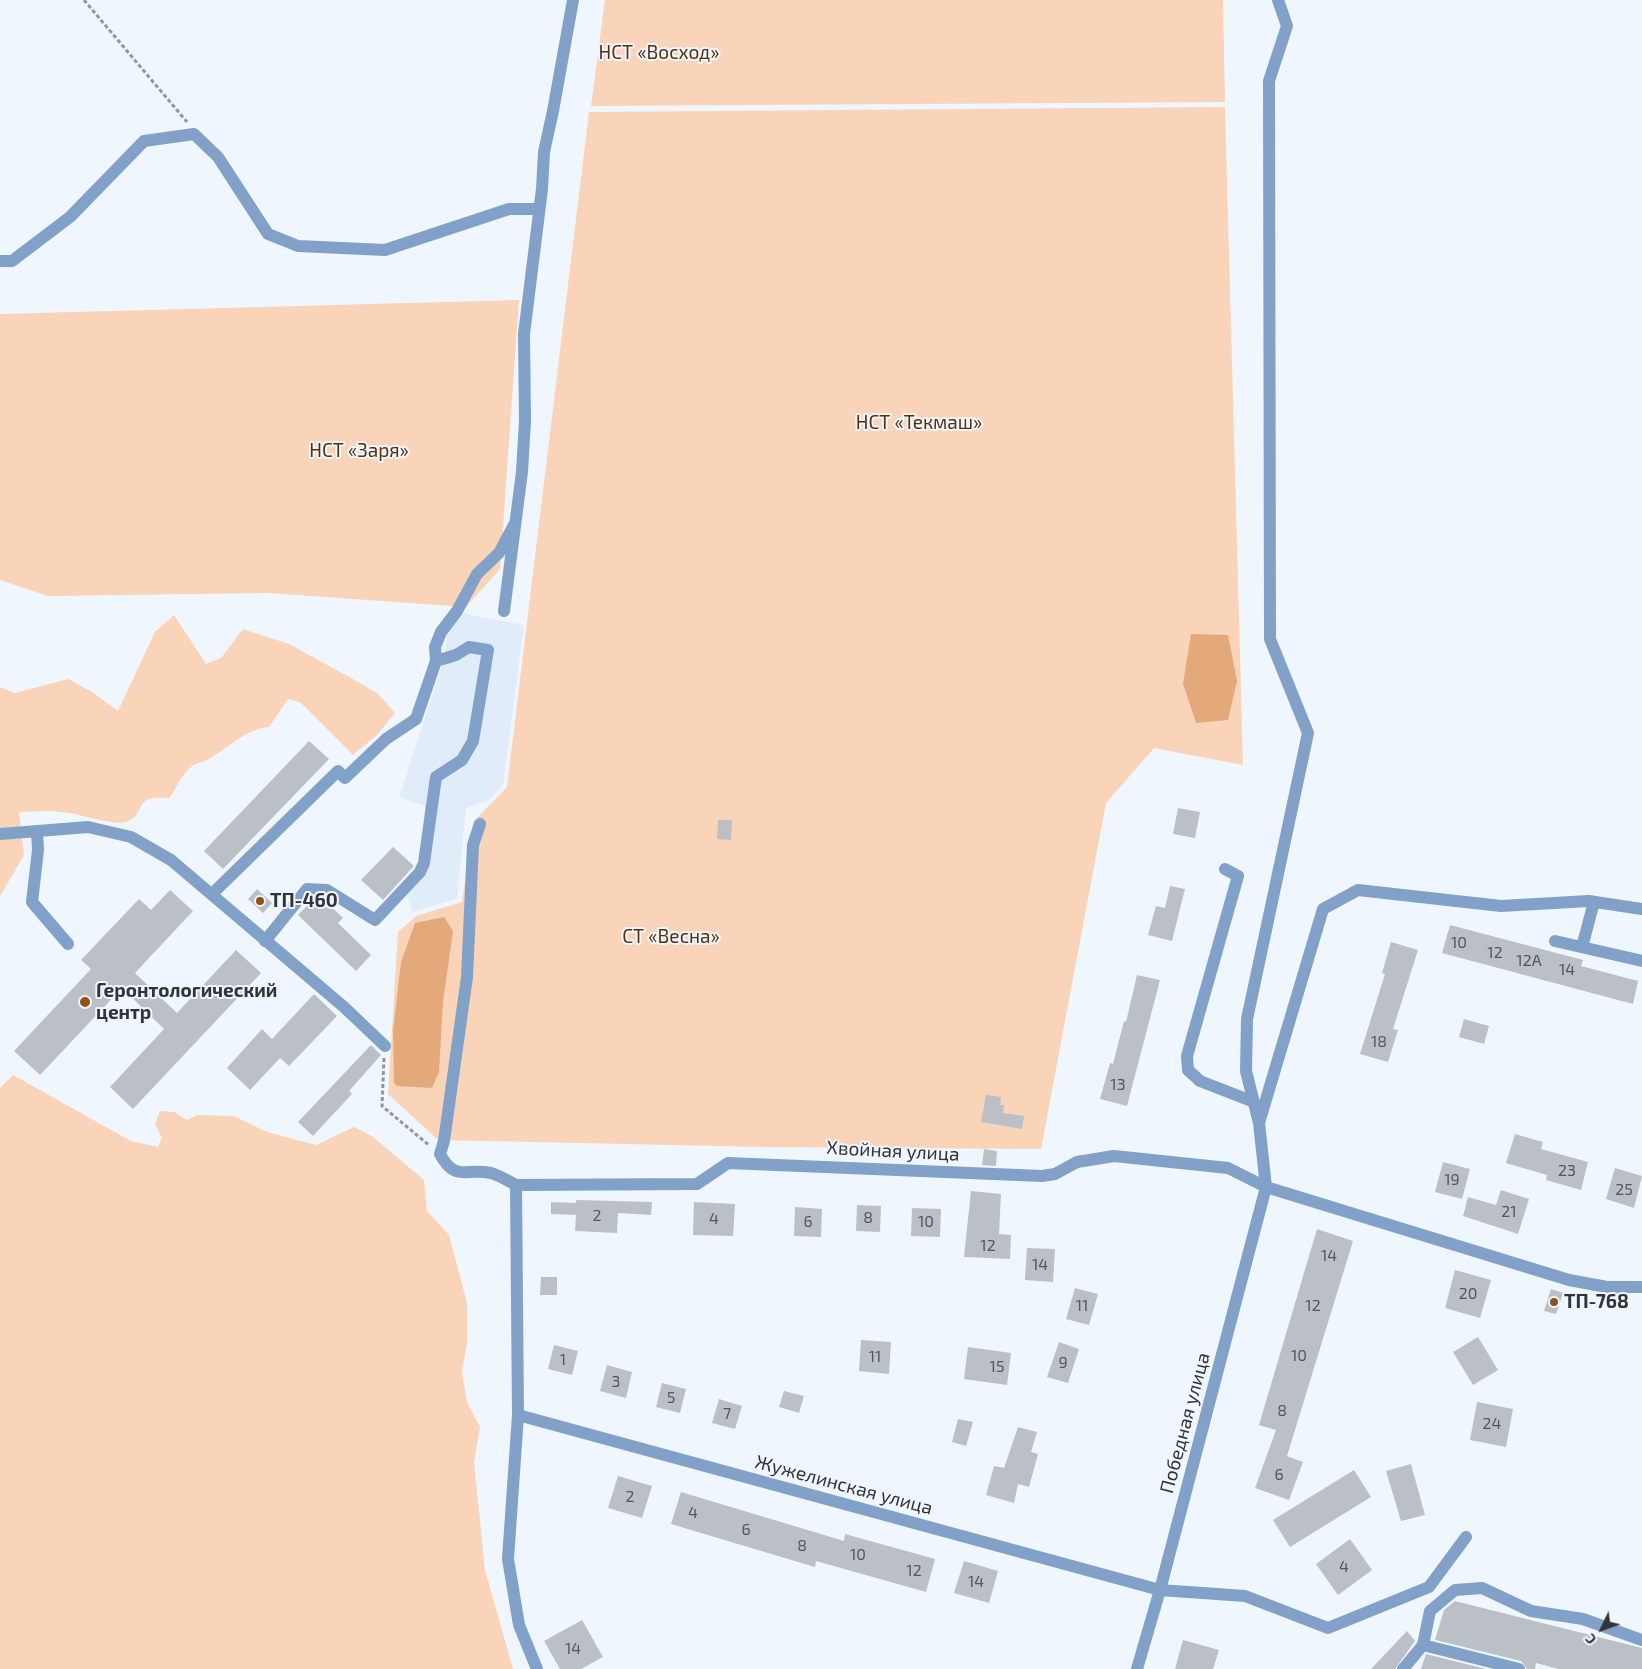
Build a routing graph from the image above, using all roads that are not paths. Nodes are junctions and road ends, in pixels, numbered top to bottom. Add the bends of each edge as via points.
1 (572, 0) edge
2 (1278, 0) edge
3 (538, 210) junction
4 (0, 261) edge
5 (514, 525) junction
6 (504, 610) dead end
7 (436, 661) junction
8 (480, 824) dead end
9 (37, 831) junction
10 (0, 834) edge
11 (1225, 869) dead end
12 (212, 894) junction
13 (1594, 902) junction
14 (1642, 909) edge
15 (266, 941) junction
16 (1555, 941) dead end
17 (68, 944) dead end
18 (1582, 947) junction
19 (1642, 961) edge
20 (385, 1046) road end
21 (1254, 1102) junction
22 (1259, 1123) junction
23 (516, 1185) junction
24 (1266, 1187) junction
25 (1642, 1287) edge
26 (518, 1415) junction
27 (1466, 1537) dead end
28 (1160, 1590) junction
29 (1642, 1640) edge
30 (1424, 1645) junction
31 (537, 1669) edge
32 (1136, 1669) edge
33 (1403, 1669) edge
34 (1518, 1669) edge

1 - 3 street via 544,152
2 - 21 street via 1287,26 1269,82 1270,639 1308,733 1247,1019 1246,1071
3 - 4 street via 509,209 385,250 298,246 268,234 218,157 194,134 144,141 70,217 12,261
3 - 5 street via 524,334 525,421
5 - 6 street
5 - 7 street via 499,553 477,574 441,632 435,647
7 - 12 street via 416,719 386,739 345,778 338,770
7 - 15 street via 469,647 488,650 473,741 462,760 436,778 420,872 375,920 327,890 307,889
8 - 23 street via 473,844 467,977 440,1154 456,1173 492,1173
9 - 10 street
9 - 12 street via 88,827 130,837 171,860
9 - 17 street via 32,902
11 - 21 street via 1238,876 1187,1056 1188,1070 1200,1081
12 - 15 street
13 - 14 street
13 - 18 street
13 - 22 street via 1501,906 1358,890 1323,909
15 - 20 street
16 - 18 street
18 - 19 street
21 - 22 street
22 - 24 street
23 - 24 street, Хвойная улица via 697,1184 728,1163 1042,1176 1054,1174 1077,1162 1114,1156 1228,1168
23 - 26 street
24 - 25 street, Хвойная улица via 1569,1280 1607,1287
24 - 28 street, Победная улица
26 - 28 street, Жужелинская улица
26 - 31 street via 508,1559 519,1625
27 - 28 street, Жужелинская улица via 1429,1587 1328,1628 1245,1596
28 - 32 street, Победная улица
29 - 30 street via 1583,1619 1531,1611 1482,1588 1454,1590 1430,1611
30 - 33 street
30 - 34 street

